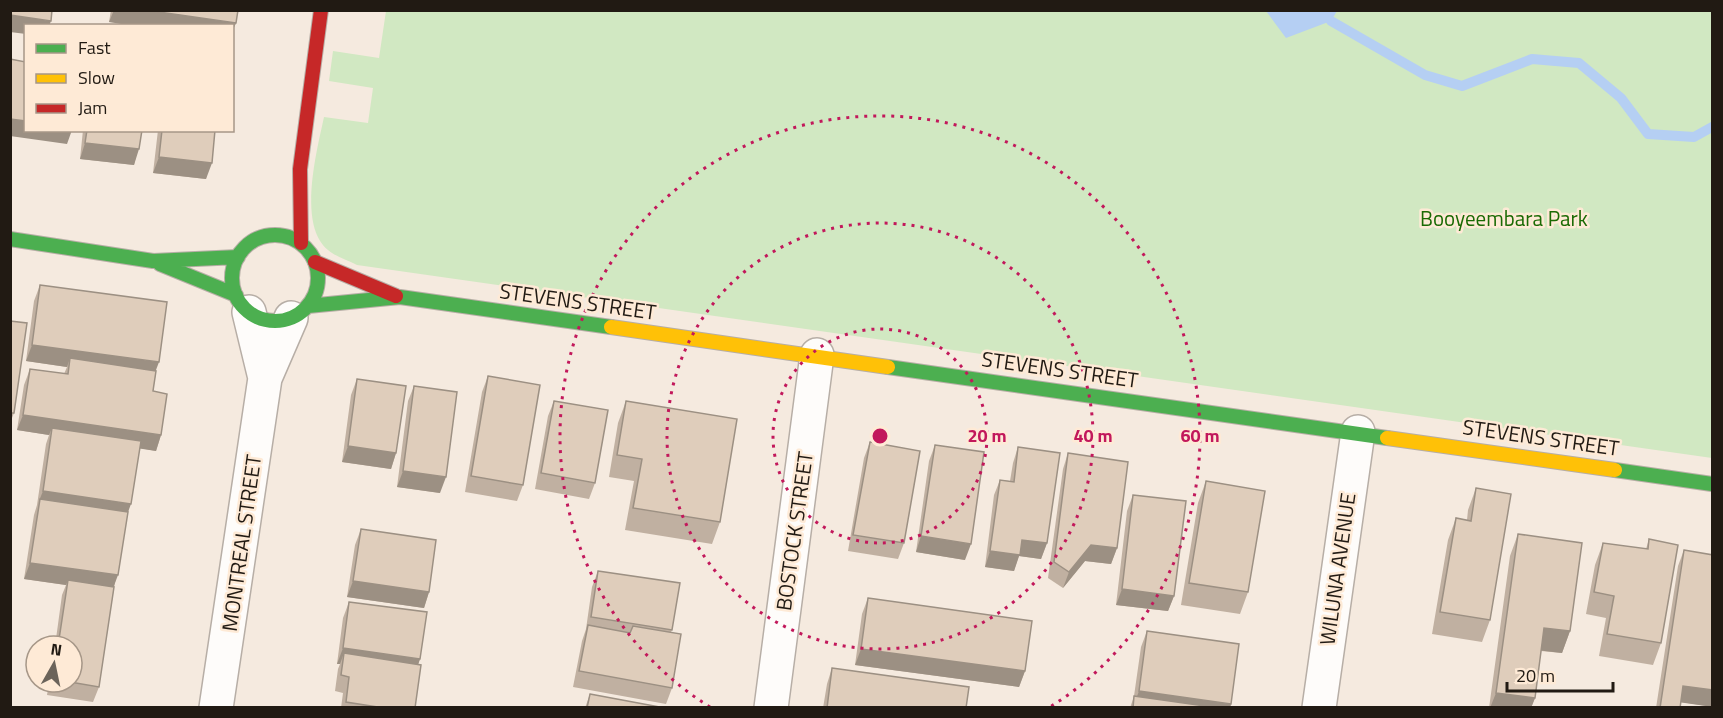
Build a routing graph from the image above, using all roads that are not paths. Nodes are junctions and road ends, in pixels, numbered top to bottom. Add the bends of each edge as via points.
1 (321, 10) edge
2 (300, 169) junction
3 (287, 193) dead end
4 (274, 218) dead end
5 (265, 236) junction
6 (10, 239) edge
7 (301, 243) junction
8 (238, 257) junction
9 (153, 261) junction
10 (315, 262) junction
11 (400, 297) junction
12 (242, 303) junction
13 (300, 312) junction
14 (818, 355) junction
15 (265, 378) junction
16 (1358, 432) junction
17 (1713, 484) edge
18 (216, 708) edge
19 (771, 708) edge
20 (1318, 708) edge

1 - 2 street
2 - 3 street
2 - 7 street
4 - 5 street
5 - 7 street via 277,235
5 - 8 street via 252,241
6 - 9 street
7 - 10 street
8 - 9 street
8 - 12 street via 233,273
9 - 12 street
10 - 11 street, STEVENS STREET
10 - 13 street via 318,286
11 - 13 street, STEVENS STREET
11 - 14 street, STEVENS STREET
12 - 13 street via 269,320
12 - 15 street, MONTREAL STREET
13 - 15 street, MONTREAL STREET
14 - 16 street, STEVENS STREET
14 - 19 street, BOSTOCK STREET
15 - 18 street, MONTREAL STREET
16 - 17 street, STEVENS STREET
16 - 20 street, WILUNA AVENUE

